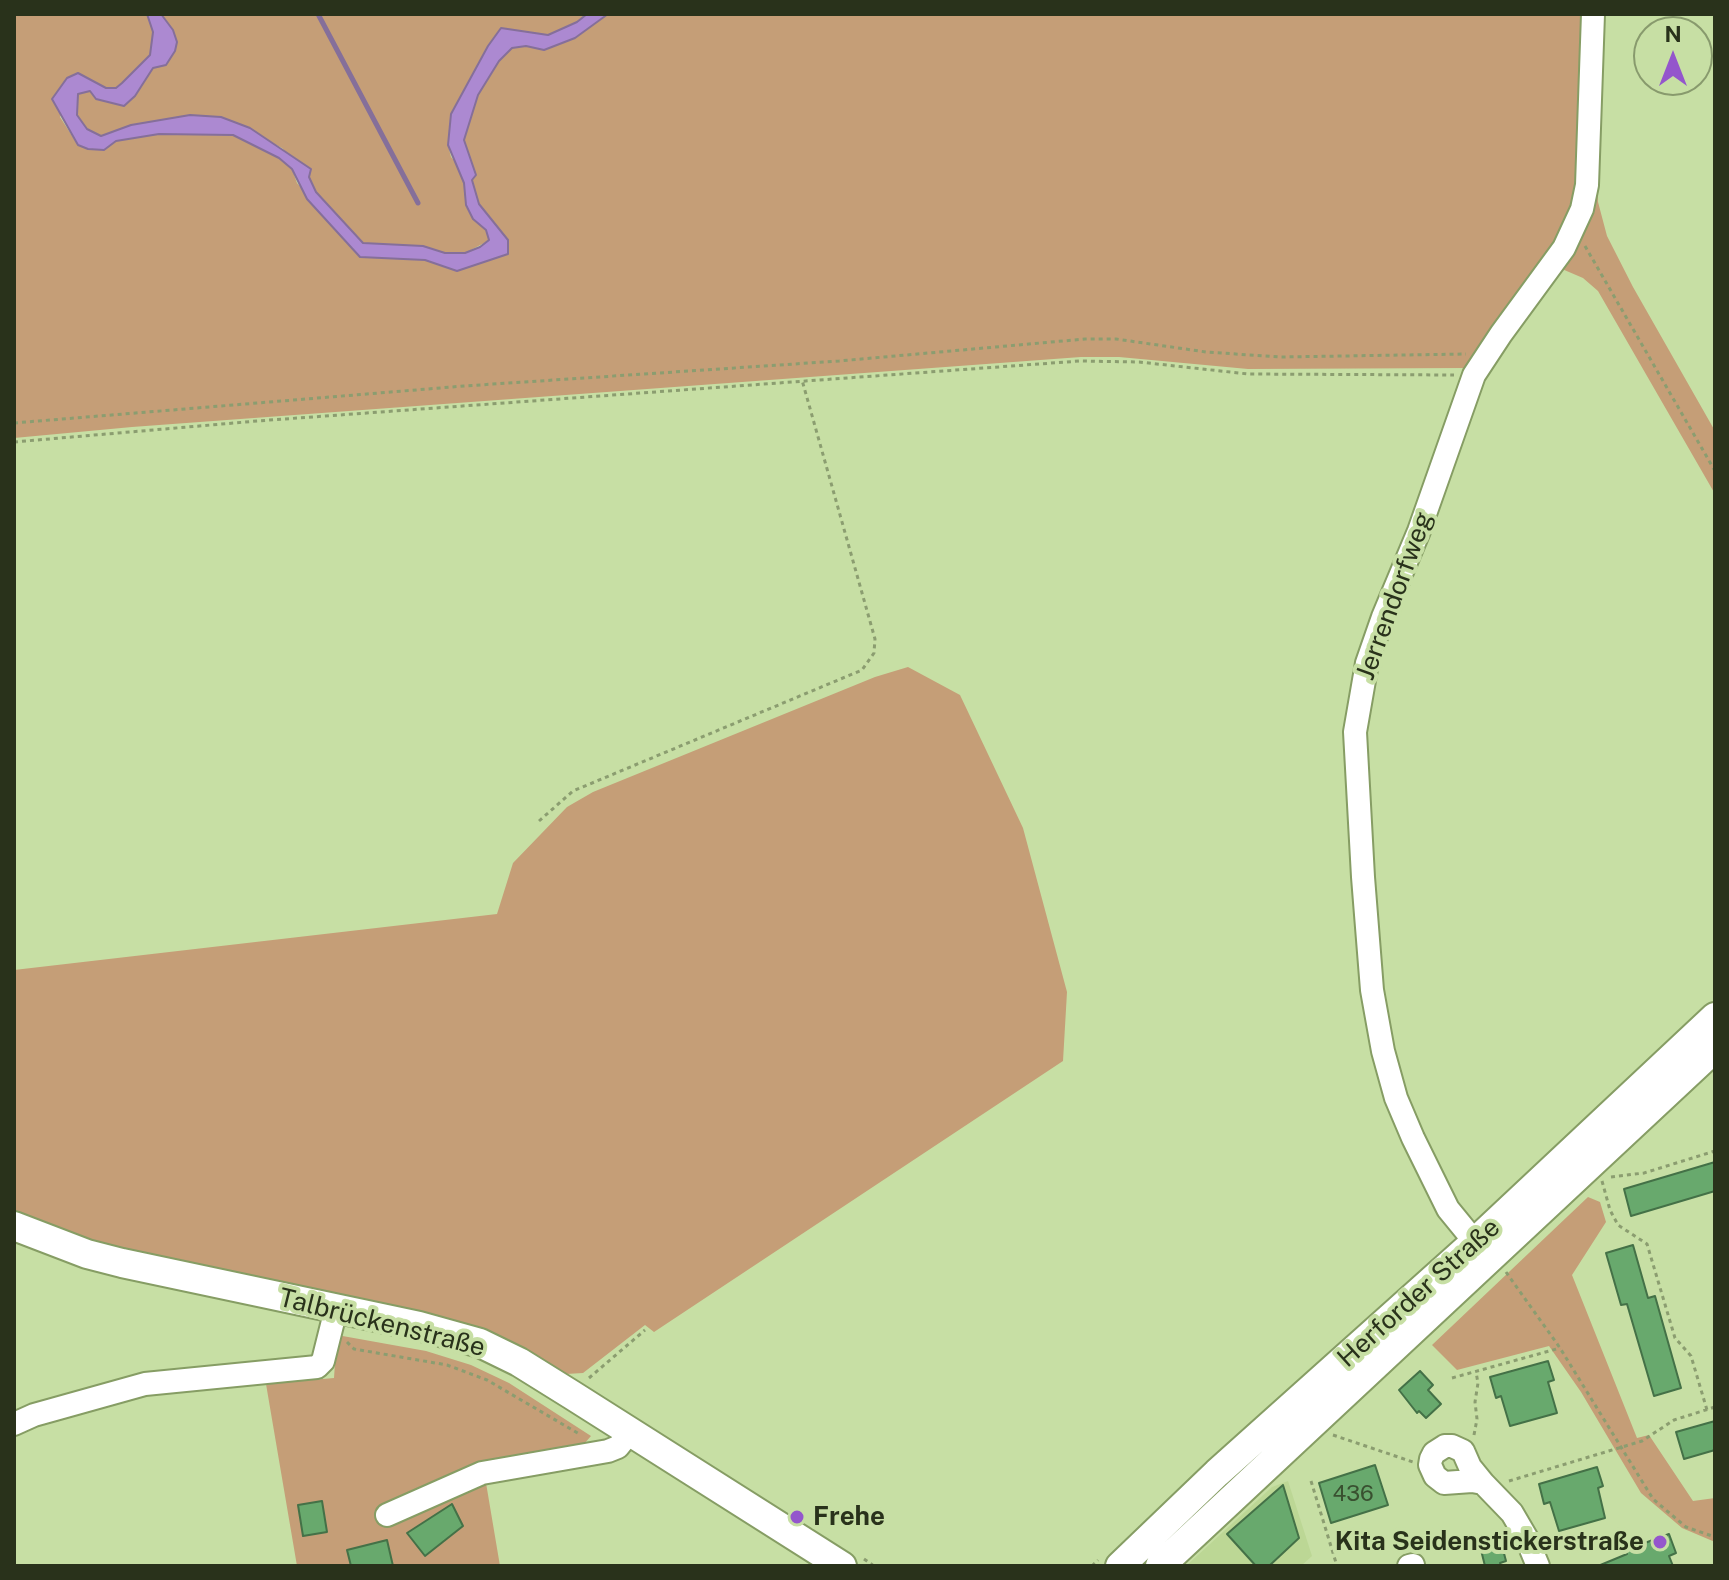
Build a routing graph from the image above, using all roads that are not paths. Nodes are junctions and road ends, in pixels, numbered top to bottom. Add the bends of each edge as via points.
1 (1593, 14) edge
2 (1715, 1017) edge
3 (1715, 1048) edge
4 (14, 1226) edge
5 (1475, 1242) junction
6 (334, 1319) junction
7 (14, 1424) edge
8 (630, 1432) junction
9 (1489, 1489) junction
10 (387, 1515) dead end
11 (842, 1566) edge
12 (1120, 1566) edge
13 (1160, 1566) edge
14 (1538, 1566) edge

1 - 5 street, Jerrendorfweg via 1587,185 1573,232 1474,375 1367,663 1355,732 1372,990 1383,1051 1413,1138 1448,1209
2 - 5 main road, Herforder Straße
3 - 13 main road, Herforder Straße
4 - 6 main road, Talbrückenstraße via 87,1254
5 - 12 main road, Herforder Straße
6 - 7 street via 323,1361 307,1370 145,1384
6 - 8 main road, Talbrückenstraße via 419,1326 480,1343
8 - 10 street via 608,1451 482,1473
8 - 11 main road, Talbrückenstraße
9 - 9 street via 1458,1448 1445,1446 1434,1453 1430,1465 1444,1483 1472,1481
9 - 14 street via 1512,1513

